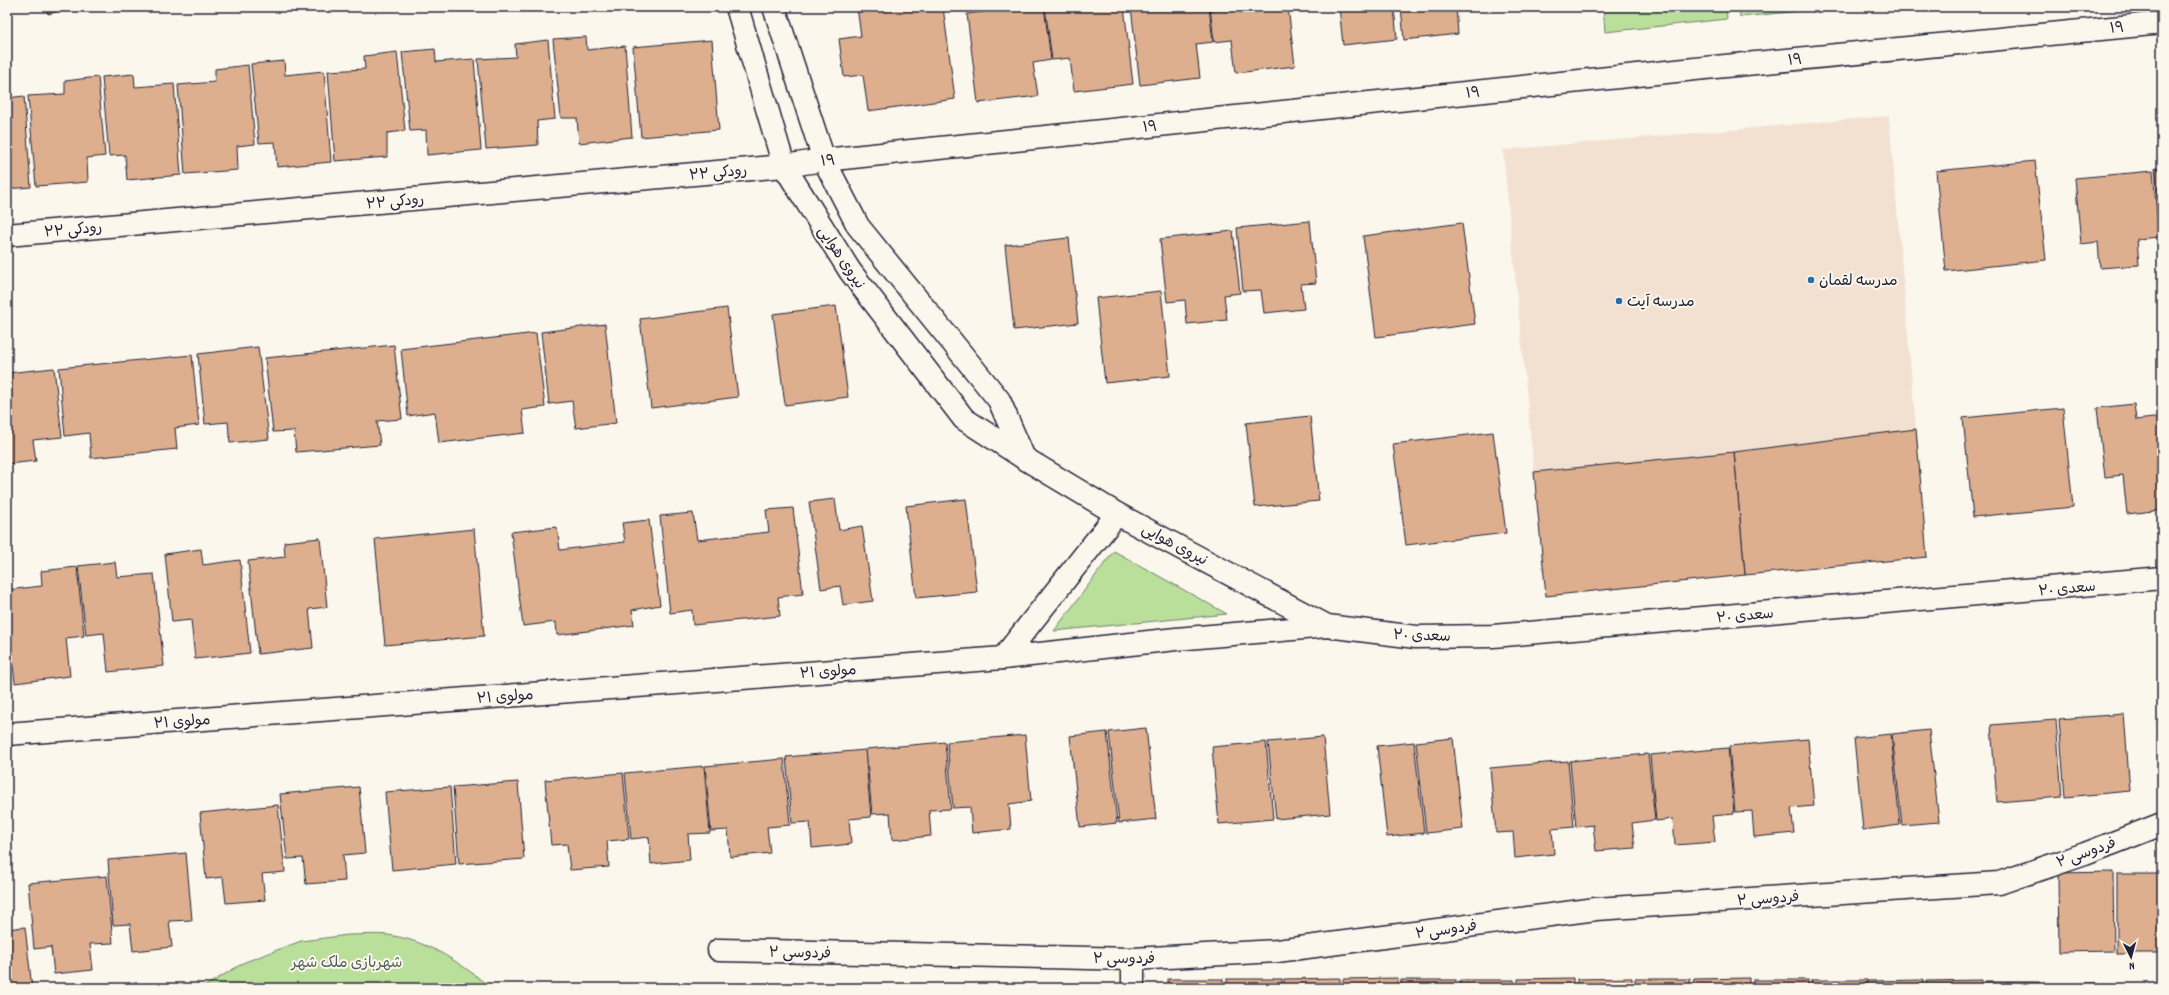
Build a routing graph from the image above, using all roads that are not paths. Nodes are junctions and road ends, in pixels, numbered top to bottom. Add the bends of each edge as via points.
1 (737, 7) edge
2 (774, 7) edge
3 (2162, 23) edge
4 (824, 160) junction
5 (784, 166) junction
6 (7, 235) edge
7 (1024, 458) junction
8 (1117, 514) junction
9 (2162, 578) edge
10 (1327, 626) junction
11 (1003, 658) junction
12 (7, 734) edge
13 (2162, 824) edge
14 (719, 950) dead end
15 (1134, 959) junction
16 (1133, 988) edge

1 - 5 street, نیروی هوایی
2 - 4 street, نیروی هوایی
3 - 4 street, ۱۹
4 - 5 street, ۱۹
4 - 7 street, نیروی هوایی via 858,226 999,400
5 - 6 street, رودکی ۲۲
5 - 7 street, نیروی هوایی via 850,271 964,419
7 - 8 street, نیروی هوایی
8 - 10 street, نیروی هوایی
8 - 11 street
9 - 10 street, سعدی ۲۰ via 1493,636 1416,637
10 - 11 street, مولوی ۲۱
11 - 12 street, مولوی ۲۱
13 - 15 street, فردوسی ۲ via 2085,854 1999,883 1596,909 1277,951
14 - 15 street, فردوسی ۲
15 - 16 street

